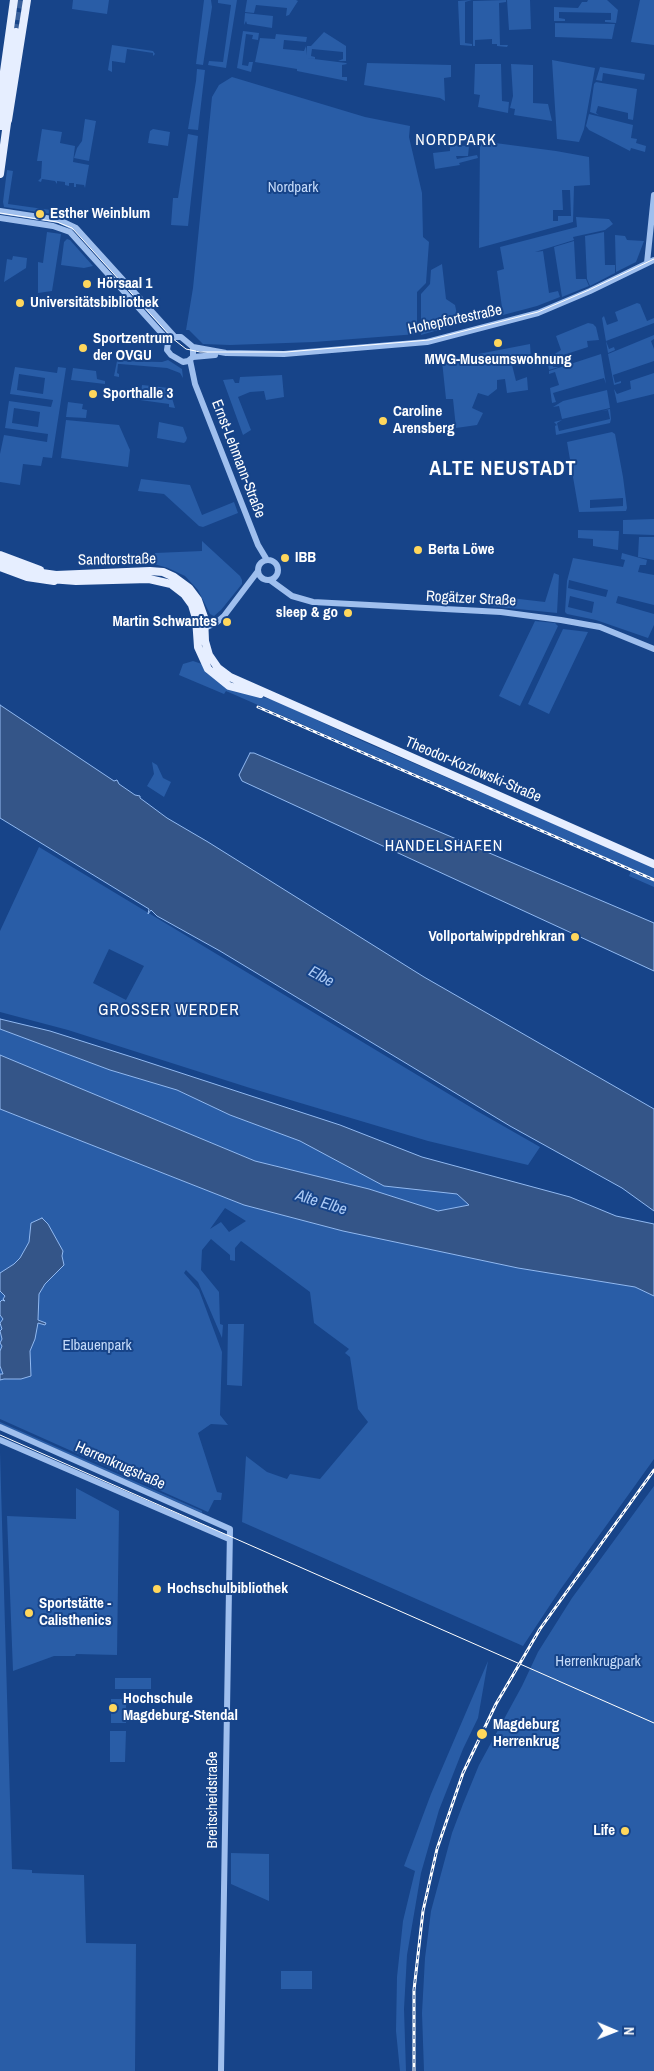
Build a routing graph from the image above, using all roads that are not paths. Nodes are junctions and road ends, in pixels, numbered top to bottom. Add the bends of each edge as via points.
1 (14, 0) edge
2 (27, 0) edge
3 (16, 32) tunnel mouth
4 (0, 100) edge
5 (2, 120) edge
6 (0, 174) edge
7 (654, 195) edge
8 (0, 210) edge
9 (0, 218) edge
10 (651, 262) edge
11 (174, 336) junction
12 (168, 343) junction
13 (193, 348) junction
14 (226, 353) junction
15 (188, 360) junction
16 (0, 555) edge
17 (0, 561) edge
18 (264, 562) junction
19 (0, 567) edge
20 (258, 571) junction
21 (277, 575) junction
22 (59, 578) junction
23 (262, 578) junction
24 (251, 580) junction
25 (270, 580) junction
26 (284, 591) junction
27 (205, 627) junction
28 (197, 632) junction
29 (654, 649) edge
30 (281, 700) junction
31 (654, 864) edge
32 (0, 1427) edge
33 (0, 1440) edge
34 (230, 1529) joint
35 (229, 1539) junction
36 (221, 2071) edge

1 - 4 main road
2 - 5 main road
3 - 5 main road
5 - 6 main road
7 - 10 street
8 - 11 street via 59,220 74,226
9 - 12 street via 70,232
10 - 14 street, Hohepfortestraße via 538,313 438,339 284,354
11 - 12 street
11 - 13 street via 181,337
12 - 15 street, Ernst-Lehmann-Straße via 168,351
13 - 14 street, Hohepfortestraße
13 - 15 street
14 - 15 street, Hohepfortestraße
15 - 18 street, Ernst-Lehmann-Straße
16 - 22 main road
17 - 22 main road, Sandtorstraße via 28,572
18 - 20 street
18 - 21 street via 276,565
19 - 22 main road via 27,577
20 - 23 street
20 - 24 street
21 - 25 street
21 - 26 street
22 - 27 main road, Sandtorstraße via 150,571 165,573 180,580 193,593 202,610
22 - 28 main road, Sandtorstraße via 166,582 190,602 196,616
23 - 24 street
23 - 25 street
24 - 27 street via 224,616
25 - 26 street, Rogätzer Straße
26 - 29 street, Rogätzer Straße via 317,603 501,612 561,620 600,627
27 - 28 street
27 - 30 main road, Theodor-Kozlowski-Straße via 207,650 218,668 234,679
28 - 30 main road, Theodor-Kozlowski-Straße via 203,661 221,681
30 - 31 main road, Theodor-Kozlowski-Straße
32 - 34 street, Herrenkrugstraße
33 - 35 street, Herrenkrugstraße
34 - 35 street, Breitscheidstraße
35 - 36 street, Breitscheidstraße

